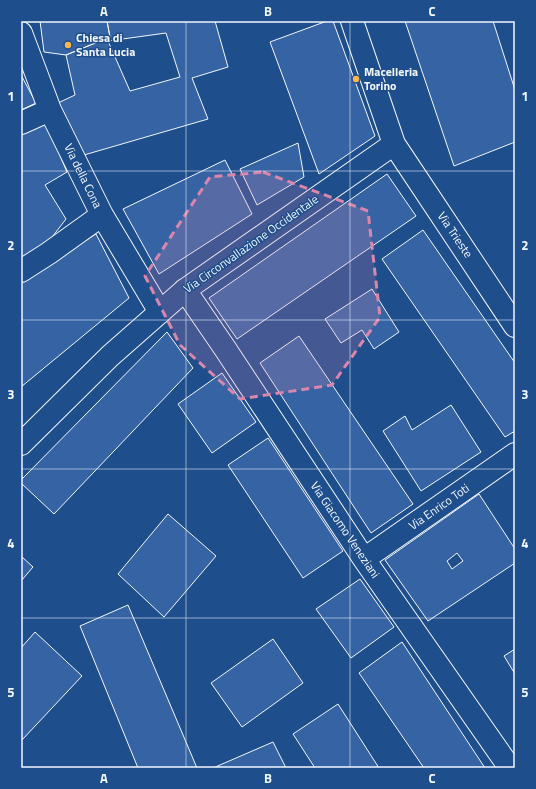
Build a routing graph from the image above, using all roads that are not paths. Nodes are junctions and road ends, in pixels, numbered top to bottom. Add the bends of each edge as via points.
1 (352, 21) edge
2 (21, 33) edge
3 (50, 110) junction
4 (21, 123) edge
5 (394, 144) junction
6 (102, 215) junction
7 (21, 271) edge
8 (185, 290) junction
9 (160, 312) junction
10 (515, 326) edge
11 (21, 444) edge
12 (515, 454) edge
13 (364, 559) junction
14 (510, 768) edge

1 - 5 street
2 - 3 street, Via della Cona
3 - 4 street
3 - 6 street, Via della Cona
5 - 8 street, Via Circonvallazione Occidentale
5 - 10 street, Via Trieste
6 - 7 street
6 - 9 street, Via della Cona
8 - 9 street, Via Circonvallazione Occidentale
8 - 13 street, Via Giacomo Veneziani
9 - 11 street, Via Circonvallazione Occidentale via 110,356
12 - 13 street, Via Enrico Toti
13 - 14 street, Via Giacomo Veneziani

